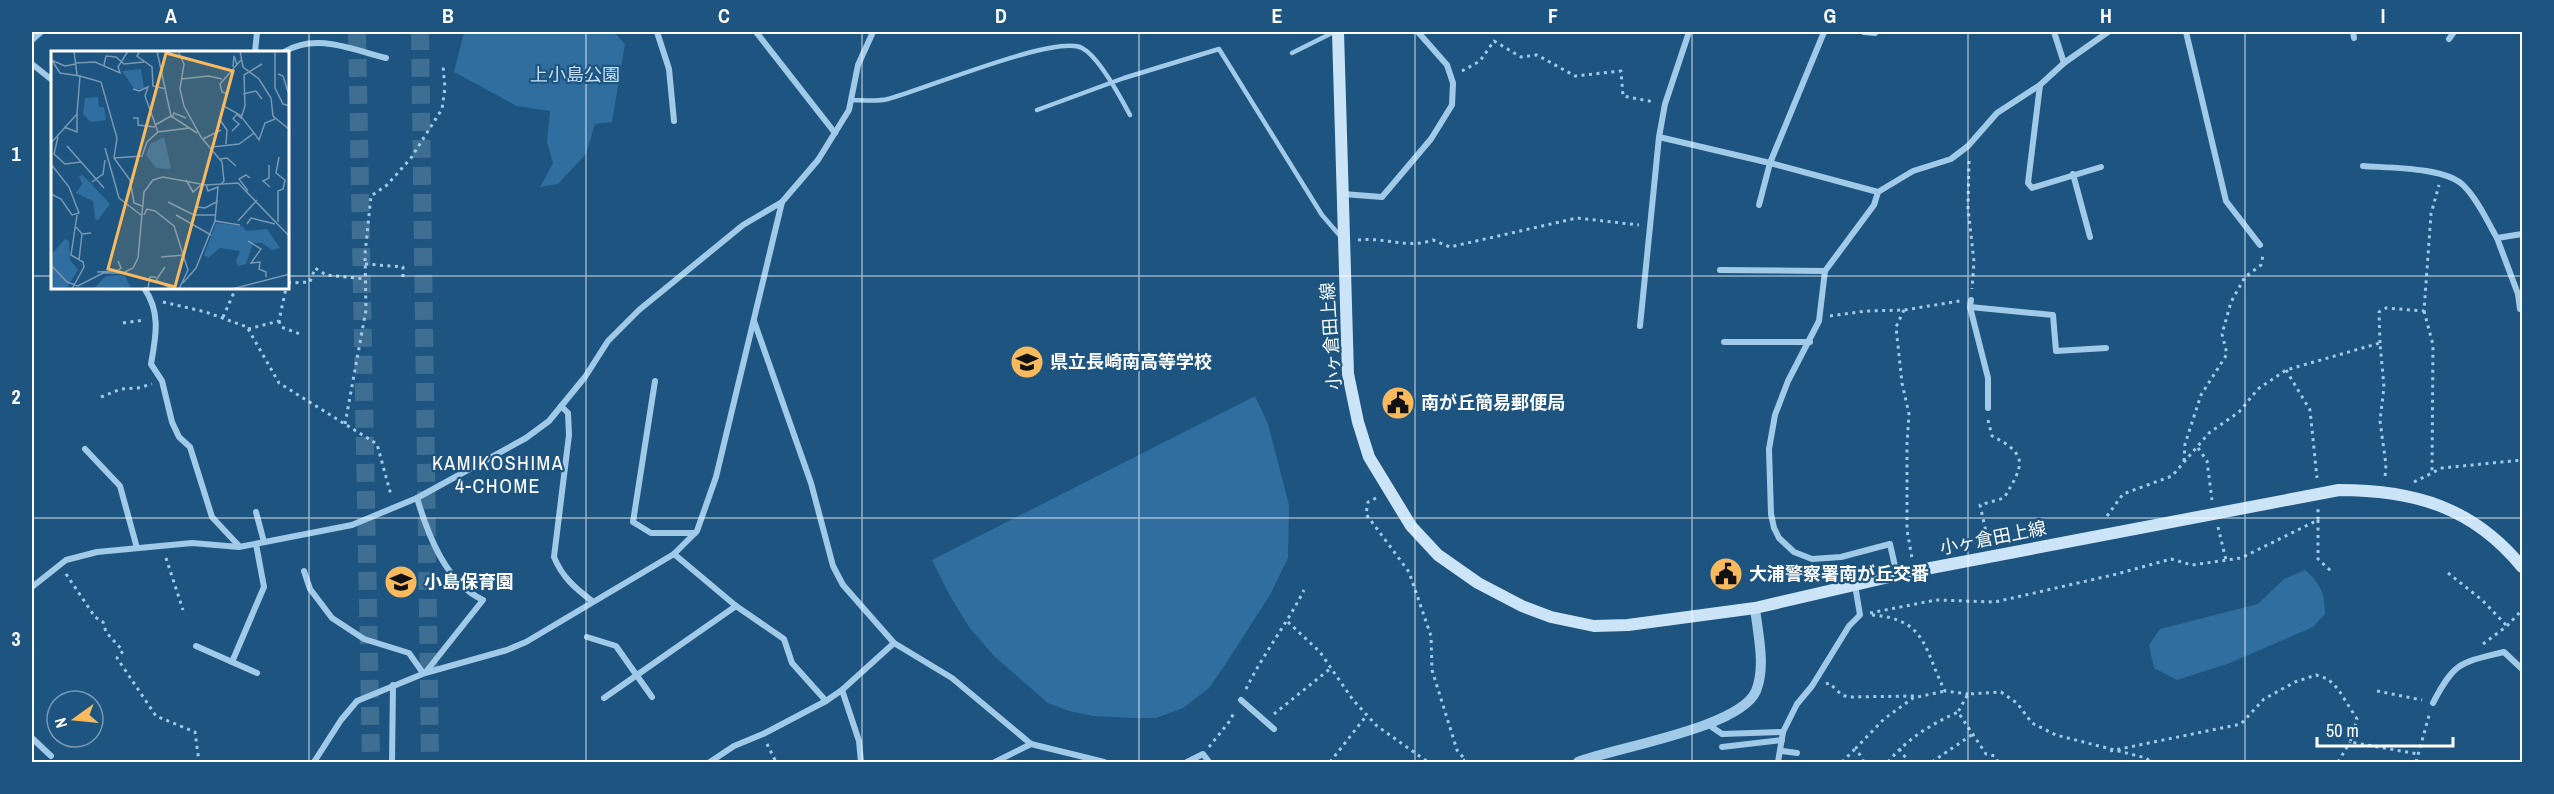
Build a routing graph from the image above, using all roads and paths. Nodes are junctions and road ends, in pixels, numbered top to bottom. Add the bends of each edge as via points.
1 (41, 32) edge
2 (257, 32) edge
3 (657, 32) edge
4 (756, 32) edge
5 (873, 32) edge
6 (1336, 32) edge
7 (1418, 32) edge
8 (1689, 32) edge
9 (1824, 32) edge
10 (1864, 32) edge
11 (2054, 32) edge
12 (2108, 32) edge
13 (2186, 32) edge
14 (2454, 32) edge
15 (1875, 33) dead end
16 (2450, 39) dead end
17 (32, 40) edge
18 (255, 51) edge
19 (286, 51) edge
20 (1292, 53) dead end
21 (387, 58) dead end
22 (2064, 63) junction
23 (32, 64) edge
24 (443, 66) dead end
25 (1451, 75) junction
26 (51, 79) edge
27 (1112, 83) junction
28 (2040, 85) junction
29 (851, 100) junction
30 (1665, 104) junction
31 (1038, 111) dead end
32 (1130, 115) dead end
33 (674, 121) dead end
34 (835, 133) junction
35 (1659, 137) junction
36 (1968, 146) junction
37 (1770, 163) junction
38 (2363, 166) dead end
39 (2101, 167) dead end
40 (2073, 174) junction
41 (2442, 174) junction
42 (1878, 192) junction
43 (1343, 194) junction
44 (782, 202) junction
45 (1759, 206) dead end
46 (1650, 226) junction
47 (2523, 234) edge
48 (2090, 237) dead end
49 (2497, 238) junction
50 (1344, 242) junction
51 (2260, 245) joint
52 (365, 264) junction
53 (1720, 270) dead end
54 (1825, 271) junction
55 (365, 279) junction
56 (403, 280) dead end
57 (290, 283) edge
58 (145, 290) edge
59 (235, 290) edge
60 (286, 290) edge
61 (153, 301) junction
62 (1971, 303) junction
63 (2523, 309) edge
64 (1904, 310) junction
65 (2424, 311) junction
66 (1819, 316) junction
67 (223, 317) junction
68 (155, 319) junction
69 (753, 319) junction
70 (279, 321) junction
71 (123, 323) dead end
72 (1640, 326) dead end
73 (249, 329) junction
74 (300, 334) dead end
75 (1724, 342) dead end
76 (1810, 342) junction
77 (2380, 343) junction
78 (2106, 348) dead end
79 (2286, 370) junction
80 (162, 381) junction
81 (655, 381) dead end
82 (101, 397) dead end
83 (561, 406) junction
84 (1988, 408) joint
85 (345, 424) junction
86 (85, 449) dead end
87 (2523, 460) edge
88 (2184, 463) junction
89 (2432, 473) junction
90 (1389, 490) junction
91 (2383, 492) junction
92 (2319, 493) junction
93 (2409, 495) junction
94 (417, 498) junction
95 (395, 508) junction
96 (256, 512) dead end
97 (2107, 516) dead end
98 (2318, 520) junction
99 (695, 533) junction
100 (264, 542) junction
101 (256, 544) junction
102 (162, 545) junction
103 (239, 547) junction
104 (137, 548) junction
105 (674, 554) junction
106 (1992, 557) junction
107 (59, 565) junction
108 (2523, 567) edge
109 (304, 572) dead end
110 (1915, 572) junction
111 (2332, 572) dead end
112 (2448, 573) dead end
113 (1898, 575) junction
114 (1855, 585) junction
115 (32, 587) edge
116 (1304, 590) dead end
117 (592, 601) junction
118 (736, 606) junction
119 (1755, 608) junction
120 (183, 610) dead end
121 (2523, 610) edge
122 (1860, 615) junction
123 (1288, 622) junction
124 (2506, 626) junction
125 (587, 637) dead end
126 (894, 643) junction
127 (2482, 644) dead end
128 (196, 646) dead end
129 (232, 662) junction
130 (1331, 668) junction
131 (2523, 669) edge
132 (257, 673) dead end
133 (424, 673) junction
134 (637, 675) junction
135 (393, 685) junction
136 (1812, 686) junction
137 (842, 690) junction
138 (1945, 691) junction
139 (2377, 691) dead end
140 (1968, 694) junction
141 (1922, 696) junction
142 (652, 697) dead end
143 (604, 698) dead end
144 (1240, 700) junction
145 (826, 701) junction
146 (2433, 703) junction
147 (1958, 712) junction
148 (1367, 715) junction
149 (1265, 721) junction
150 (1709, 724) junction
151 (1274, 729) dead end
152 (1783, 732) junction
153 (763, 734) junction
154 (1973, 734) junction
155 (32, 738) edge
156 (1782, 740) junction
157 (2350, 742) junction
158 (1031, 744) junction
159 (1722, 747) dead end
160 (1856, 748) junction
161 (1899, 748) junction
162 (1782, 751) junction
163 (2110, 751) junction
164 (1797, 753) dead end
165 (1203, 754) junction
166 (2418, 754) junction
167 (51, 756) dead end
168 (1466, 761) edge
169 (199, 762) edge
170 (314, 762) edge
171 (392, 762) edge
172 (710, 762) edge
173 (776, 762) edge
174 (861, 762) edge
175 (995, 762) edge
176 (1104, 762) edge
177 (1187, 762) edge
178 (1209, 762) edge
179 (1330, 762) edge
180 (1433, 762) edge
181 (1456, 762) edge
182 (1578, 762) edge
183 (1778, 762) edge
184 (1842, 762) edge
185 (1864, 762) edge
186 (1888, 762) edge
187 (1909, 762) edge
188 (1932, 762) edge
189 (1998, 762) edge
190 (2151, 762) edge
191 (2338, 762) edge
192 (2415, 762) edge

1 - 17 street
2 - 18 street
3 - 33 street via 669,69
4 - 34 street
5 - 29 street via 858,65
6 - 20 lane
6 - 43 main road, 小ヶ倉田上線
7 - 25 street via 1447,64
8 - 30 street
9 - 37 street
10 - 15 street
11 - 22 street
12 - 22 street
13 - 51 street via 2226,201
14 - 16 street
19 - 21 street via 323,42
22 - 28 street
23 - 26 street
24 - 52 path via 442,109 411,158 387,185 371,196
25 - 30 path via 1480,61 1494,41 1521,57 1537,55 1575,76 1621,71 1623,96
25 - 43 street via 1452,105 1431,139 1382,197
27 - 29 lane via 1085,49 1075,44 1044,49 886,99
27 - 31 lane
27 - 32 lane
27 - 50 lane via 1219,49 1322,215
28 - 36 street via 1997,113
28 - 40 street via 2028,183 2032,188
29 - 34 street
30 - 35 street
34 - 44 street
35 - 37 street
35 - 46 street
36 - 42 street via 1951,159 1913,171
36 - 62 path via 1968,208 1974,262
37 - 42 street
37 - 45 street
38 - 41 street
39 - 40 street
40 - 48 street
41 - 49 street via 2464,186
41 - 65 path via 2431,214
42 - 54 street via 1874,205
43 - 50 main road, 小ヶ倉田上線
44 - 69 street
44 - 83 street via 743,225 639,310 608,341
46 - 50 path via 1577,218 1450,247 1433,240 1419,245 1370,239
46 - 72 street
47 - 49 street
49 - 63 street
50 - 90 main road, 小ヶ倉田上線 via 1348,374 1369,457
51 - 88 path via 2260,265 2245,277 2231,302 2222,334 2227,354 2201,395 2185,444
52 - 55 path
52 - 56 path via 403,267
53 - 54 street
54 - 66 street
55 - 57 path via 326,275 315,268 310,282
55 - 85 path via 366,310
58 - 61 street
59 - 67 path
60 - 70 path
61 - 67 path
61 - 68 street
62 - 64 path
62 - 78 street via 2053,315 2056,351
62 - 84 street via 1988,378
64 - 66 path
64 - 110 path via 1896,327 1909,414 1907,530
65 - 77 path via 2386,308 2379,312
65 - 89 path via 2433,345
66 - 76 street
67 - 73 path
68 - 71 path
68 - 80 street via 157,331 151,364
69 - 99 street via 716,477
69 - 126 street via 811,483 833,566 843,585
70 - 73 path
70 - 74 path via 281,327
73 - 85 path via 279,383
75 - 76 street
76 - 113 street via 1788,381 1775,416 1769,449 1774,528 1794,552 1812,559 1841,557 1890,544
77 - 79 path
77 - 91 path via 2385,387 2380,421 2386,465
79 - 88 path via 2258,389 2239,412 2209,433
79 - 92 path via 2310,410
80 - 82 path
80 - 103 street via 172,422 179,437 190,447 212,517
81 - 99 street via 633,522 651,533
83 - 94 street via 549,421 525,438
83 - 117 street via 568,413 569,435 554,557 560,572
84 - 106 path via 1992,436 2009,445 2020,466 2004,498 1980,505
85 - 95 path via 377,444
86 - 104 street via 120,486
87 - 89 path via 2442,468
88 - 97 path via 2172,476 2123,494
89 - 93 path via 2415,480
90 - 119 main road, 小ヶ倉田上線 via 1411,526 1438,555 1478,583 1551,618 1605,626
90 - 168 path via 1368,502 1366,514 1409,572 1431,636 1432,670 1457,750
91 - 92 main road, 小ヶ倉田上線
91 - 93 main road, 小ヶ倉田上線
92 - 98 path
92 - 106 main road, 小ヶ倉田上線
93 - 108 main road, 小ヶ倉田上線 via 2471,520 2499,541
94 - 95 street
94 - 133 street via 426,527 448,569 468,593 483,600
95 - 100 street via 352,525
96 - 100 street
98 - 111 path via 2318,559
98 - 122 path via 2241,558 2192,565 2172,559 1995,602 1936,600
99 - 105 street
100 - 101 street
101 - 103 street
101 - 129 street via 264,587
102 - 103 street
102 - 104 street
102 - 120 path
104 - 107 street via 97,552
105 - 117 street
105 - 118 street
106 - 110 main road, 小ヶ倉田上線
107 - 115 street
107 - 169 path via 123,651 117,658 156,716 195,732
109 - 133 street via 310,589 332,618 364,639 409,653
110 - 113 main road, 小ヶ倉田上線
112 - 124 path via 2482,600
113 - 114 main road, 小ヶ倉田上線
114 - 119 main road, 小ヶ倉田上線
114 - 122 street
116 - 123 path
117 - 133 street via 526,642
118 - 134 street
118 - 145 street via 784,639 792,663
119 - 150 street via 1760,669 1755,693 1740,710
121 - 124 path
122 - 136 street
122 - 138 path via 1890,616 1910,625 1921,637
123 - 130 path
123 - 144 path via 1254,671
124 - 127 path
125 - 134 street via 616,646
126 - 137 street
126 - 158 street via 952,678
128 - 129 street
129 - 132 street
130 - 148 path
130 - 149 path
131 - 146 street via 2504,652 2466,662 2448,674
133 - 135 street
134 - 142 street
134 - 143 street
135 - 170 street via 357,701
135 - 171 street
136 - 141 path via 1829,683 1848,697
136 - 152 street via 1797,704
137 - 145 street
137 - 174 street via 859,741
138 - 140 path
138 - 141 path
139 - 146 path
140 - 147 path
140 - 163 path via 2001,692 2017,703 2032,723 2056,735
141 - 160 path via 1884,718
144 - 149 street
144 - 165 path via 1229,722
145 - 153 street
146 - 166 path
147 - 154 path
147 - 161 path via 1926,727
148 - 179 path
148 - 180 path via 1386,733
149 - 151 street
150 - 152 street via 1722,734
150 - 182 street
152 - 156 street
153 - 172 street
153 - 173 path
154 - 188 path
154 - 189 path via 1986,754 1995,756
155 - 167 street
156 - 159 street
156 - 162 street
157 - 163 path via 2357,719 2338,689 2328,679 2316,675 2264,699 2241,724
157 - 166 path
157 - 191 path
158 - 175 street
158 - 176 street
160 - 184 path
160 - 185 path
161 - 186 path
161 - 187 path
162 - 164 street
162 - 183 street
163 - 190 path
165 - 177 street
165 - 178 street
166 - 192 path
168 - 181 path

